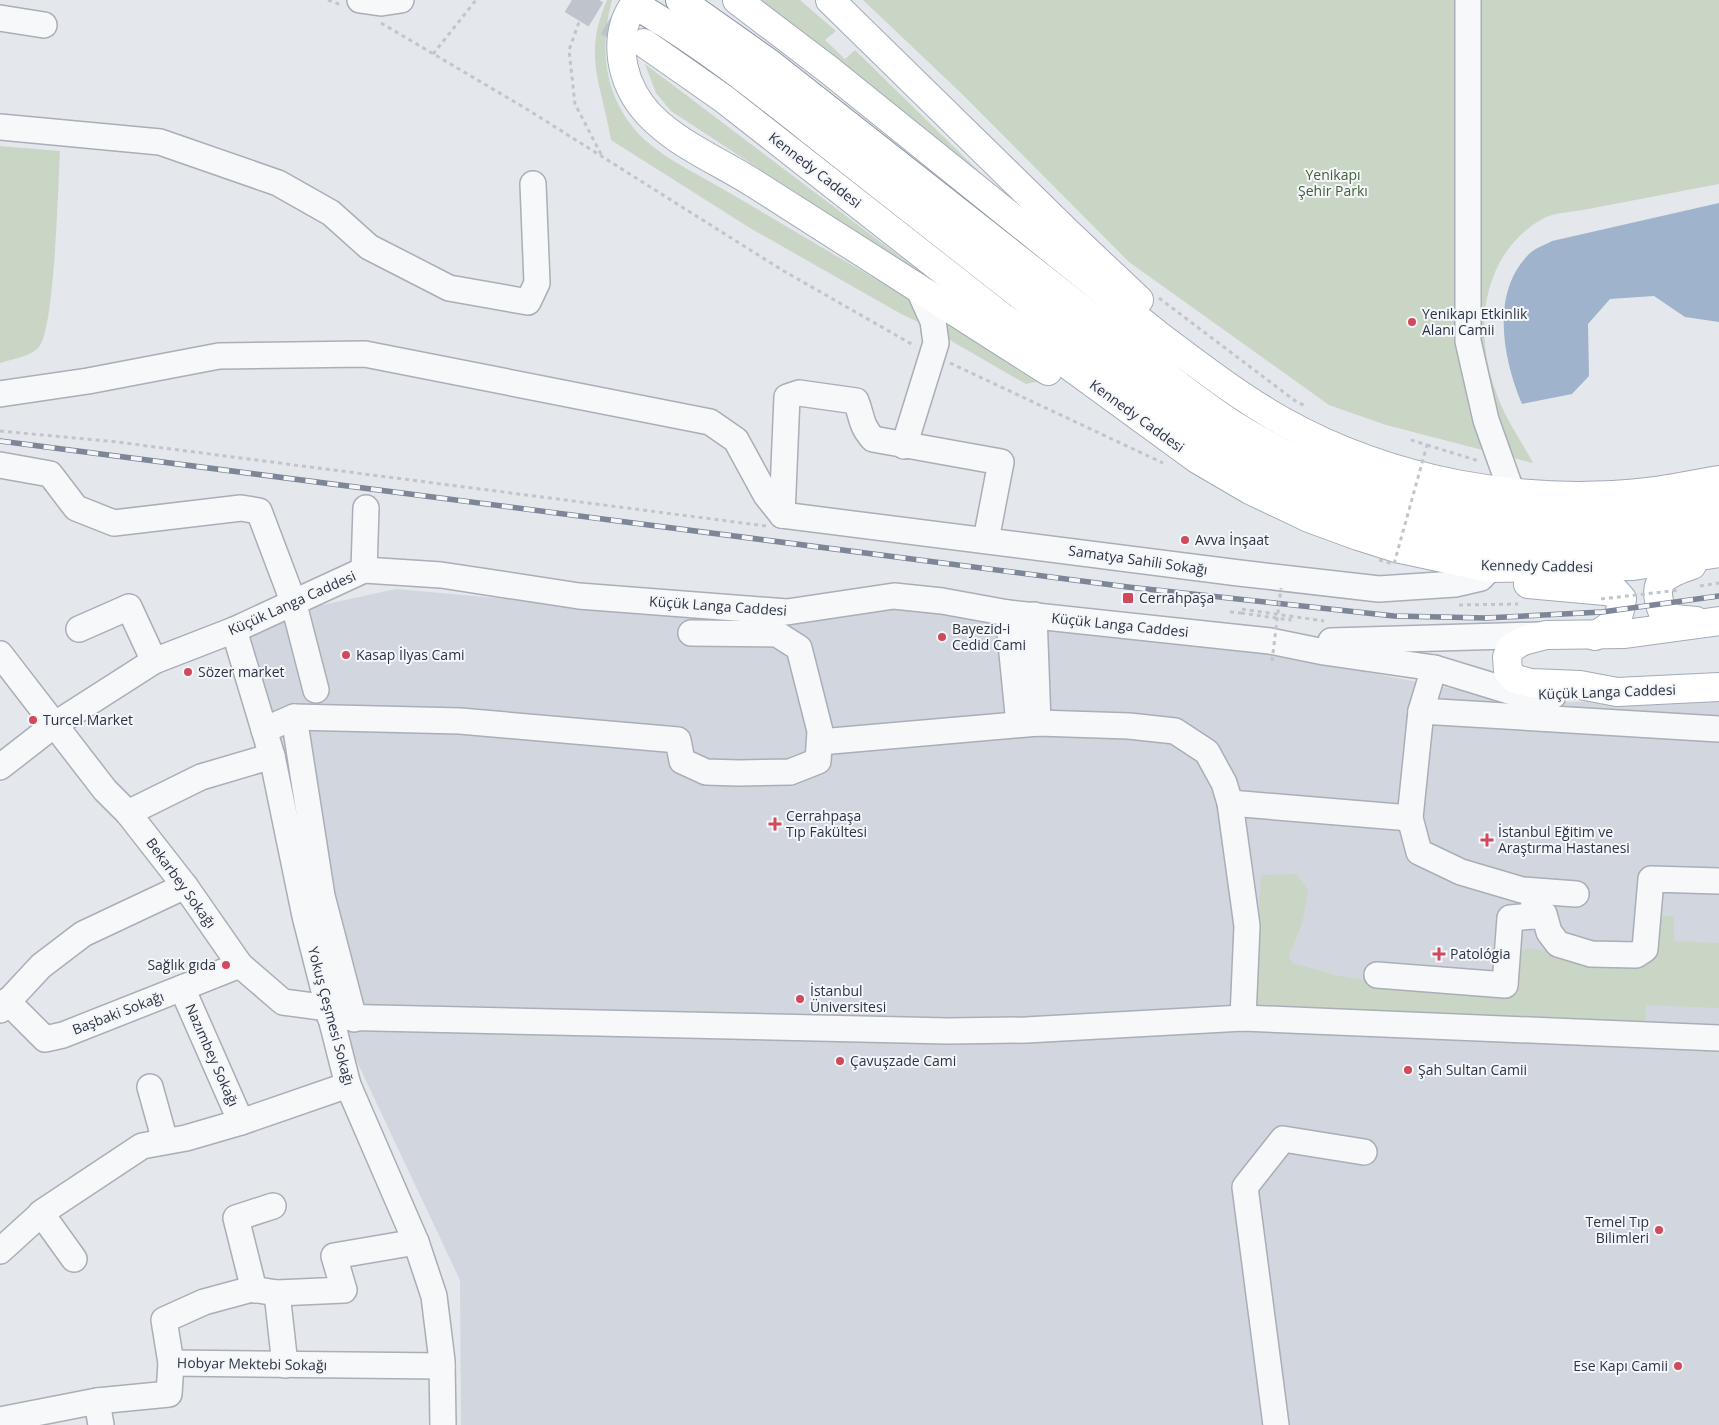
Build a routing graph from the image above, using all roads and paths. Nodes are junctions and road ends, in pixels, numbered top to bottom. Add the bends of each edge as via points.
1 (328, 0) edge
2 (401, 0) edge
3 (476, 0) edge
4 (587, 0) edge
5 (680, 0) edge
6 (737, 0) edge
7 (1468, 0) edge
8 (833, 2) edge
9 (352, 3) edge
10 (635, 9) edge
11 (0, 18) edge
12 (376, 21) dead end
13 (44, 25) dead end
14 (644, 43) tunnel mouth
15 (433, 54) junction
16 (0, 127) edge
17 (602, 156) junction
18 (533, 184) dead end
19 (919, 290) junction
20 (1156, 296) dead end
21 (932, 354) junction
22 (1209, 373) junction
23 (0, 394) edge
24 (1309, 408) dead end
25 (1408, 439) dead end
26 (1426, 445) junction
27 (904, 446) junction
28 (1415, 451) dead end
29 (1433, 456) dead end
30 (1198, 459) junction
31 (1476, 460) dead end
32 (2, 465) edge
33 (1169, 466) dead end
34 (1719, 480) edge
35 (1512, 493) junction
36 (1719, 506) edge
37 (366, 508) dead end
38 (782, 515) junction
39 (1719, 532) edge
40 (986, 540) junction
41 (1390, 554) dead end
42 (1719, 554) edge
43 (1398, 557) dead end
44 (1379, 560) dead end
45 (1490, 568) junction
46 (364, 570) junction
47 (1281, 588) dead end
48 (1680, 590) dead end
49 (1601, 599) dead end
50 (293, 601) junction
51 (1008, 613) junction
52 (1241, 613) dead end
53 (1034, 615) junction
54 (1290, 616) dead end
55 (1712, 622) edge
56 (79, 629) dead end
57 (234, 630) junction
58 (691, 632) dead end
59 (1275, 634) junction
60 (1546, 635) junction
61 (1595, 636) junction
62 (0, 654) edge
63 (154, 661) junction
64 (1434, 668) junction
65 (1466, 677) junction
66 (1719, 687) edge
67 (316, 690) dead end
68 (1617, 692) junction
69 (1421, 711) junction
70 (1457, 713) junction
71 (294, 717) junction
72 (1028, 724) junction
73 (54, 725) junction
74 (1129, 726) junction
75 (1719, 729) edge
76 (264, 730) junction
77 (820, 742) junction
78 (272, 756) junction
79 (0, 767) edge
80 (1230, 803) junction
81 (128, 813) junction
82 (1410, 818) junction
83 (1719, 881) edge
84 (185, 886) junction
85 (1534, 892) junction
86 (1576, 894) dead end
87 (1533, 916) junction
88 (240, 965) junction
89 (1377, 975) dead end
90 (182, 988) junction
91 (3, 1005) edge
92 (338, 1014) junction
93 (1234, 1018) junction
94 (1719, 1038) edge
95 (348, 1085) junction
96 (150, 1087) dead end
97 (241, 1122) junction
98 (165, 1141) junction
99 (1364, 1152) dead end
100 (273, 1206) dead end
101 (41, 1213) junction
102 (416, 1242) junction
103 (0, 1251) edge
104 (74, 1259) dead end
105 (266, 1291) junction
106 (171, 1363) junction
107 (285, 1365) junction
108 (442, 1366) junction
109 (97, 1401) junction
110 (0, 1420) edge
111 (101, 1425) edge
112 (442, 1425) edge
113 (1276, 1425) edge

1 - 9 path
2 - 9 street
3 - 15 path
4 - 17 path via 569,50 575,104
5 - 36 main road via 768,63 1183,389 1232,424 1297,460 1399,498 1505,520 1600,522
6 - 22 main road
7 - 35 street via 1468,341 1486,420
8 - 22 main road via 1184,342
10 - 19 main road via 622,58 626,77 642,107 658,122
10 - 39 main road via 724,63 1193,428 1259,469 1310,494 1370,516 1492,543 1579,547 1672,540
11 - 13 street
12 - 15 path
14 - 30 main road, Kennedy Caddesi via 724,99 1001,316
15 - 17 path
16 - 18 street via 160,142 278,183 331,213 369,246 449,288 528,302 537,283
17 - 21 path via 782,270 896,337
19 - 21 street via 934,326 936,343
19 - 30 main road via 1101,406
20 - 24 path
21 - 27 street
21 - 33 path
22 - 35 main road via 1284,422 1338,448 1394,468
23 - 38 street via 219,356 365,354 710,422 736,440 766,496
25 - 26 path, bridge
26 - 31 path
26 - 44 path, bridge via 1394,564
27 - 38 street via 873,439 862,427 856,401 799,393 787,397
27 - 40 street via 1001,462
28 - 29 path
30 - 45 main road, Kennedy Caddesi via 1250,490 1309,518 1396,548
32 - 50 street via 50,474 76,508 114,523 241,508 259,511
34 - 35 main road via 1648,492 1597,495
37 - 46 street
38 - 40 street, Samatya Sahili Sokağı
40 - 45 street, Samatya Sahili Sokağı via 1380,589 1455,584 1481,578
41 - 43 path
42 - 45 main road, Kennedy Caddesi via 1633,566
42 - 55 main road via 1678,570 1661,580 1657,587 1663,613 1675,618
45 - 61 main road via 1526,584 1616,592 1622,599 1620,616
46 - 50 street, Küçük Langa Caddesi
46 - 51 street, Küçük Langa Caddesi via 441,576 579,596 788,612 894,596
47 - 59 path, bridge
48 - 49 path, bridge
50 - 57 street, Küçük Langa Caddesi
50 - 67 street
51 - 53 street, Küçük Langa Caddesi
51 - 72 street
52 - 59 path
53 - 59 street, Küçük Langa Caddesi
53 - 72 street
54 - 59 path via 1290,620
55 - 61 main road
56 - 63 street via 129,607
57 - 63 street, Küçük Langa Caddesi
57 - 76 street, Yokuş Çeşmesi Sokağı
58 - 77 street via 777,634 799,648
59 - 59 path, bridge
59 - 60 street
59 - 64 street, Küçük Langa Caddesi via 1324,652
60 - 61 main road
60 - 68 main road via 1511,648 1507,656 1508,671 1515,679 1531,683 1580,684
62 - 73 street, Bekarbey Sokağı
63 - 73 street, Küçük Langa Caddesi
64 - 65 street, Küçük Langa Caddesi
64 - 69 street
65 - 68 street, Küçük Langa Caddesi via 1519,694 1558,696
65 - 70 street
66 - 68 main road, Küçük Langa Caddesi
69 - 70 street
69 - 82 street
70 - 75 street
71 - 76 street
71 - 77 street via 460,721 661,737 678,740 682,761 706,772 790,772 818,761
71 - 92 street
72 - 74 street
72 - 77 street
73 - 79 street, Küçük Langa Caddesi
73 - 81 street, Bekarbey Sokağı via 105,790
74 - 80 street via 1175,731 1207,752
74 - 93 street via 1176,747 1206,774 1221,808 1236,877 1239,908
76 - 78 street, Yokuş Çeşmesi Sokağı
78 - 81 street via 201,777
78 - 92 street, Yokuş Çeşmesi Sokağı via 305,916
80 - 82 street
80 - 93 street via 1247,926
81 - 84 street, Bekarbey Sokağı
82 - 85 street via 1419,852 1461,872
83 - 87 street via 1652,878 1645,949 1636,955 1591,954 1558,944 1549,932 1544,914
84 - 88 street, Bekarbey Sokağı
84 - 91 street via 83,934 41,966
85 - 86 street
85 - 87 street
87 - 89 street via 1510,918 1505,984
88 - 90 street, Başbaki Sokağı
88 - 92 street, Bekarbey Sokağı via 283,1002
90 - 91 street, Başbaki Sokağı via 63,1035 46,1038
90 - 97 street, Nazımbey Sokağı
92 - 93 street, Bekarbey Sokağı via 948,1032
92 - 95 street, Yokuş Çeşmesi Sokağı
93 - 94 street, Bekarbey Sokağı
95 - 97 street
95 - 102 street, Yokuş Çeşmesi Sokağı
96 - 98 street
97 - 98 street
98 - 101 street via 142,1146 86,1180
99 - 113 street via 1283,1139 1246,1187
100 - 105 street via 236,1218
101 - 103 street
101 - 104 street
102 - 105 street, Hobyar Mektebi Sokağı via 334,1256 344,1290
102 - 108 street, Yokuş Çeşmesi Sokağı via 434,1296
105 - 106 street, Hobyar Mektebi Sokağı via 204,1302 164,1320
105 - 107 street
106 - 107 street, Hobyar Mektebi Sokağı
106 - 109 street via 169,1394
107 - 108 street, Hobyar Mektebi Sokağı
108 - 112 street, Yokuş Çeşmesi Sokağı
109 - 110 street
109 - 111 street

